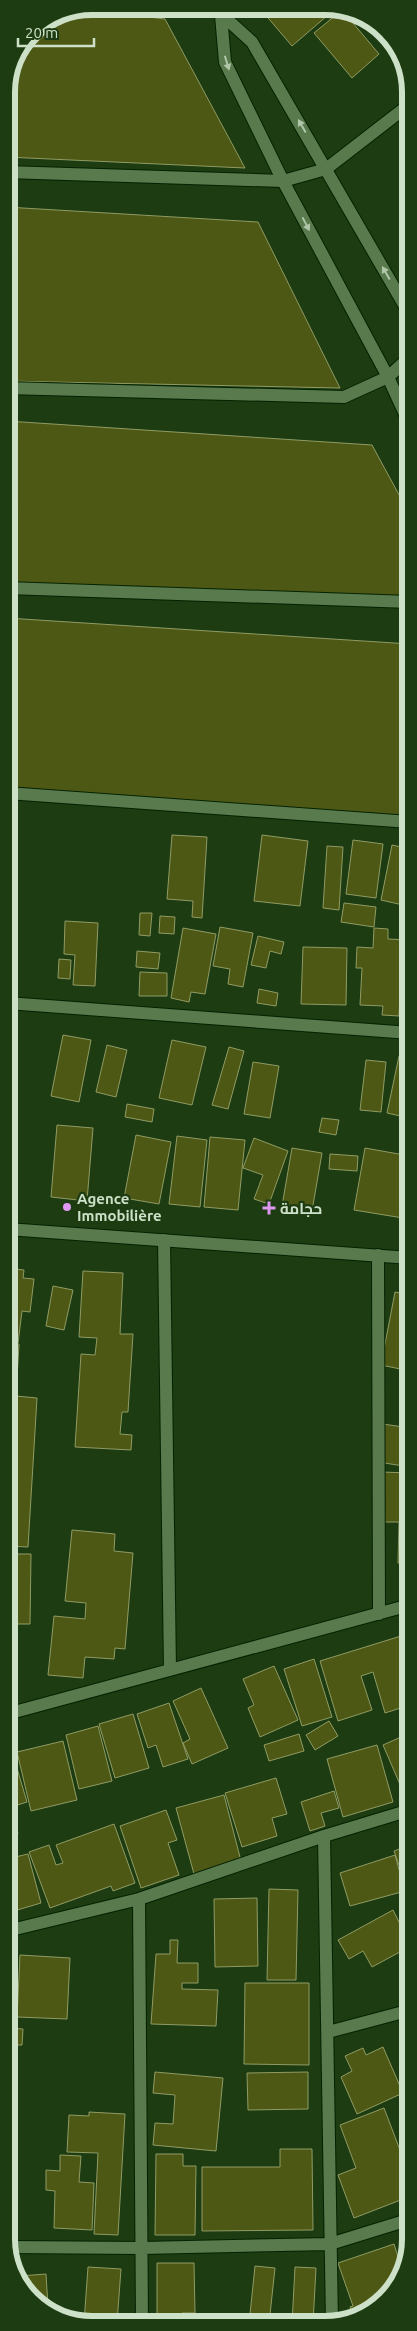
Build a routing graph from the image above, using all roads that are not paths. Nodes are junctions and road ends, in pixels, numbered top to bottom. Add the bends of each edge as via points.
1 (220, 15) edge
2 (222, 15) edge
3 (402, 110) edge
4 (326, 169) junction
5 (15, 172) edge
6 (283, 181) junction
7 (402, 301) edge
8 (402, 364) edge
9 (388, 377) junction
10 (15, 388) edge
11 (402, 408) edge
12 (15, 588) edge
13 (402, 602) edge
14 (15, 794) edge
15 (402, 821) edge
16 (15, 1004) edge
17 (402, 1032) edge
18 (15, 1230) edge
19 (164, 1240) junction
20 (378, 1255) junction
21 (402, 1257) edge
22 (402, 1607) edge
23 (378, 1614) junction
24 (170, 1670) junction
25 (15, 1712) edge
26 (402, 1812) edge
27 (324, 1836) junction
28 (139, 1899) junction
29 (15, 1929) edge
30 (402, 2012) edge
31 (328, 2032) junction
32 (402, 2222) edge
33 (330, 2244) junction
34 (16, 2247) edge
35 (142, 2248) junction
36 (332, 2315) edge
37 (142, 2316) edge

1 -> 6 street via 225,62
4 -> 2 street via 252,42
3 - 4 street
4 - 6 street
7 -> 4 street
5 - 6 street
6 -> 9 street
8 - 9 street
9 - 10 street via 344,397
9 - 11 street
12 - 13 street
14 - 15 street
16 - 17 street
18 - 19 street
19 - 20 street
19 - 24 street
20 - 21 street
20 - 23 street
22 - 23 street
23 - 24 street
24 - 25 street
26 - 27 street
27 - 28 street
27 - 31 street
28 - 29 street
28 - 35 street
30 - 31 street
31 - 33 street
32 - 33 street
33 - 35 street
33 - 36 street
34 - 35 street
35 - 37 street

